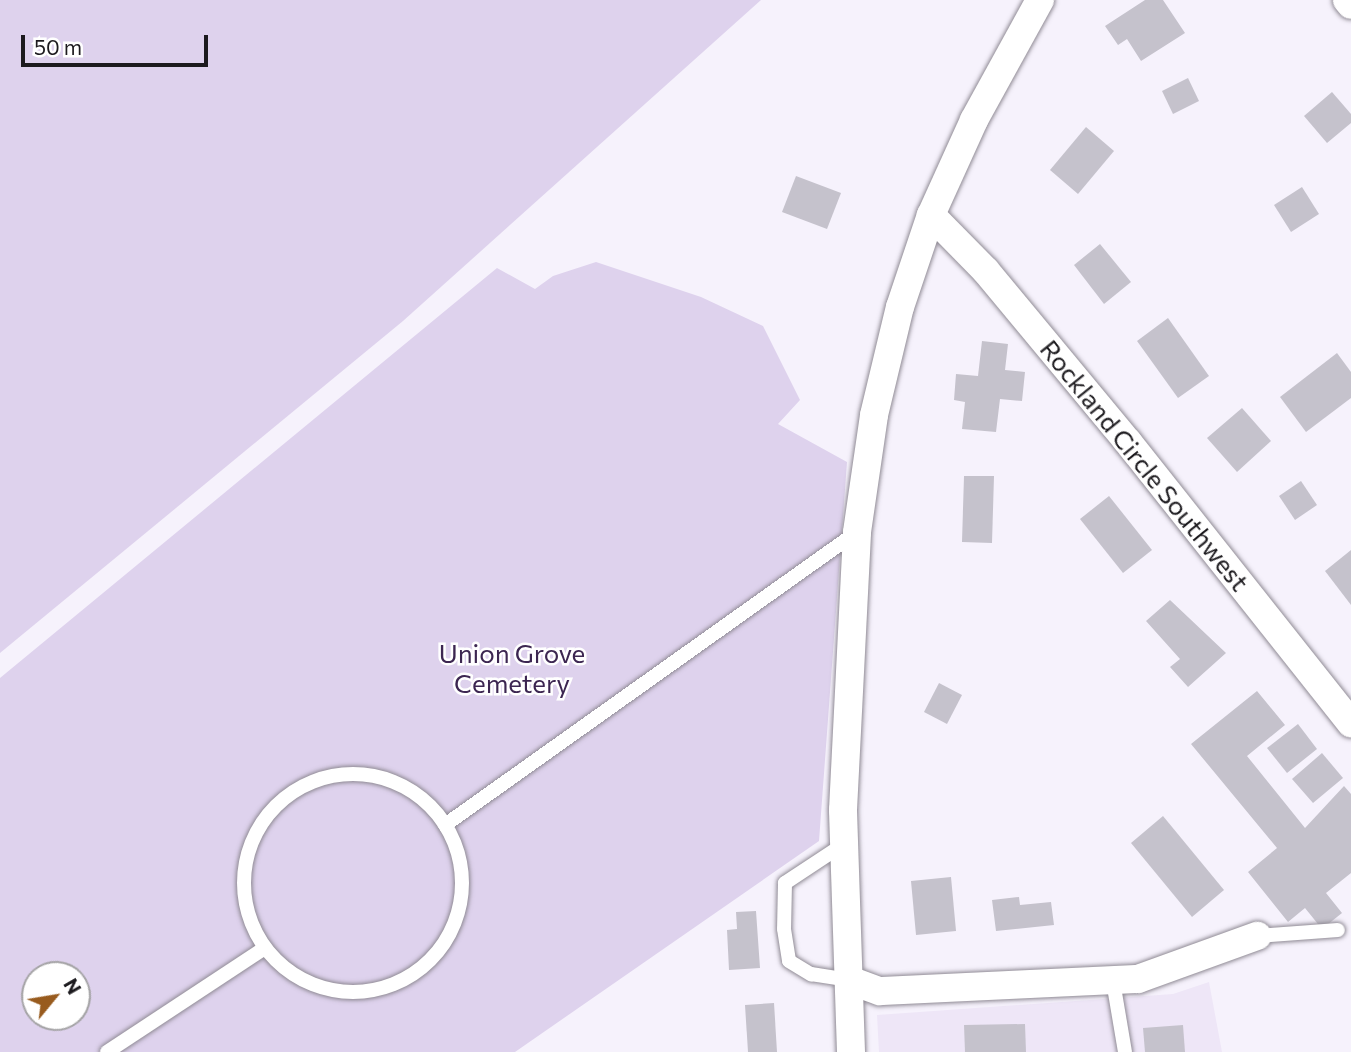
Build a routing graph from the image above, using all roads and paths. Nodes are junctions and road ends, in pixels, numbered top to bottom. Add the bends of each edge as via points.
1 (1040, 0) edge
2 (1347, 0) edge
3 (1351, 5) edge
4 (931, 215) junction
5 (857, 532) junction
6 (1351, 723) edge
7 (445, 825) junction
8 (844, 844) junction
9 (1338, 930) dead end
10 (1257, 936) joint
11 (265, 948) junction
12 (849, 980) junction
13 (1114, 981) junction
14 (107, 1052) edge
15 (851, 1052) edge
16 (1125, 1052) edge

1 - 4 street via 974,120
2 - 3 street
4 - 5 street via 878,401
4 - 6 street, Rockland Circle Southwest via 986,271 1120,431
5 - 7 lane
5 - 8 street
7 - 11 lane via 460,859 462,896 451,932 429,961 398,983 363,992 326,989 292,974
7 - 11 lane via 422,798 358,773 323,777 291,792 265,816 249,847 245,893 249,916
8 - 12 street
8 - 12 lane via 785,883 784,929 789,961 811,974
9 - 10 lane
10 - 13 street via 1176,970
11 - 14 lane
12 - 13 street via 880,991
12 - 15 street
13 - 16 lane

